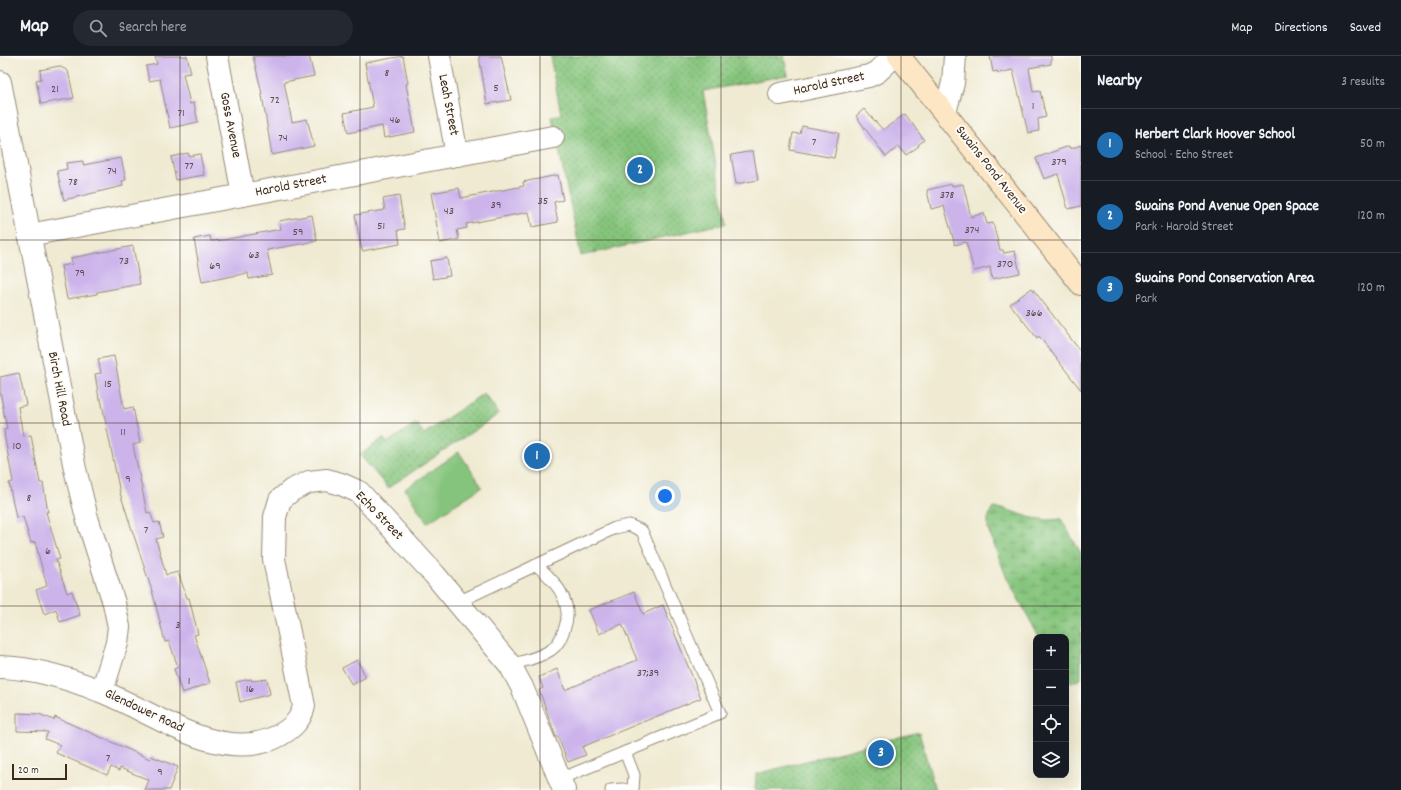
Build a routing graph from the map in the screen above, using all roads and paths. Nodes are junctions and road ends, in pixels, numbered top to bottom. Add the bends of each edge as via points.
1 (217, 56) edge
2 (439, 56) edge
3 (894, 56) edge
4 (899, 56) edge
5 (956, 56) edge
6 (0, 82) edge
7 (780, 94) dead end
8 (945, 112) junction
9 (553, 137) dead end
10 (457, 155) junction
11 (243, 195) junction
12 (29, 235) junction
13 (1081, 284) edge
14 (536, 565) junction
15 (458, 602) junction
16 (510, 665) junction
17 (0, 667) edge
18 (102, 691) junction
19 (286, 732) joint
20 (625, 752) junction
21 (562, 785) edge
22 (611, 790) edge
23 (627, 790) edge
24 (633, 790) edge

1 - 11 street, Goss Avenue
2 - 10 street, Leah Street
3 - 7 street, Harold Street via 870,76
4 - 8 street, Swains Pond Avenue
5 - 8 street
6 - 12 street, Birch Hill Road
8 - 13 street, Swains Pond Avenue
9 - 10 street, Harold Street
10 - 11 street, Harold Street
11 - 12 street, Harold Street
12 - 18 street, Birch Hill Road via 75,469 118,622 118,643
14 - 15 lane
14 - 16 lane via 551,576 564,596 567,609 566,627 559,642 552,649
14 - 20 lane via 622,526 638,528 644,537 720,713
15 - 16 street, Echo Street
15 - 19 street, Echo Street via 359,492 327,480 309,482 292,490 280,500 277,507 273,543 278,581 304,706 298,721
16 - 21 street, Echo Street via 522,687
17 - 18 street, Glendower Road via 47,673
18 - 19 street, Glendower Road via 171,725 225,744 245,745 268,740
20 - 21 lane
20 - 24 lane via 634,775
22 - 23 lane

